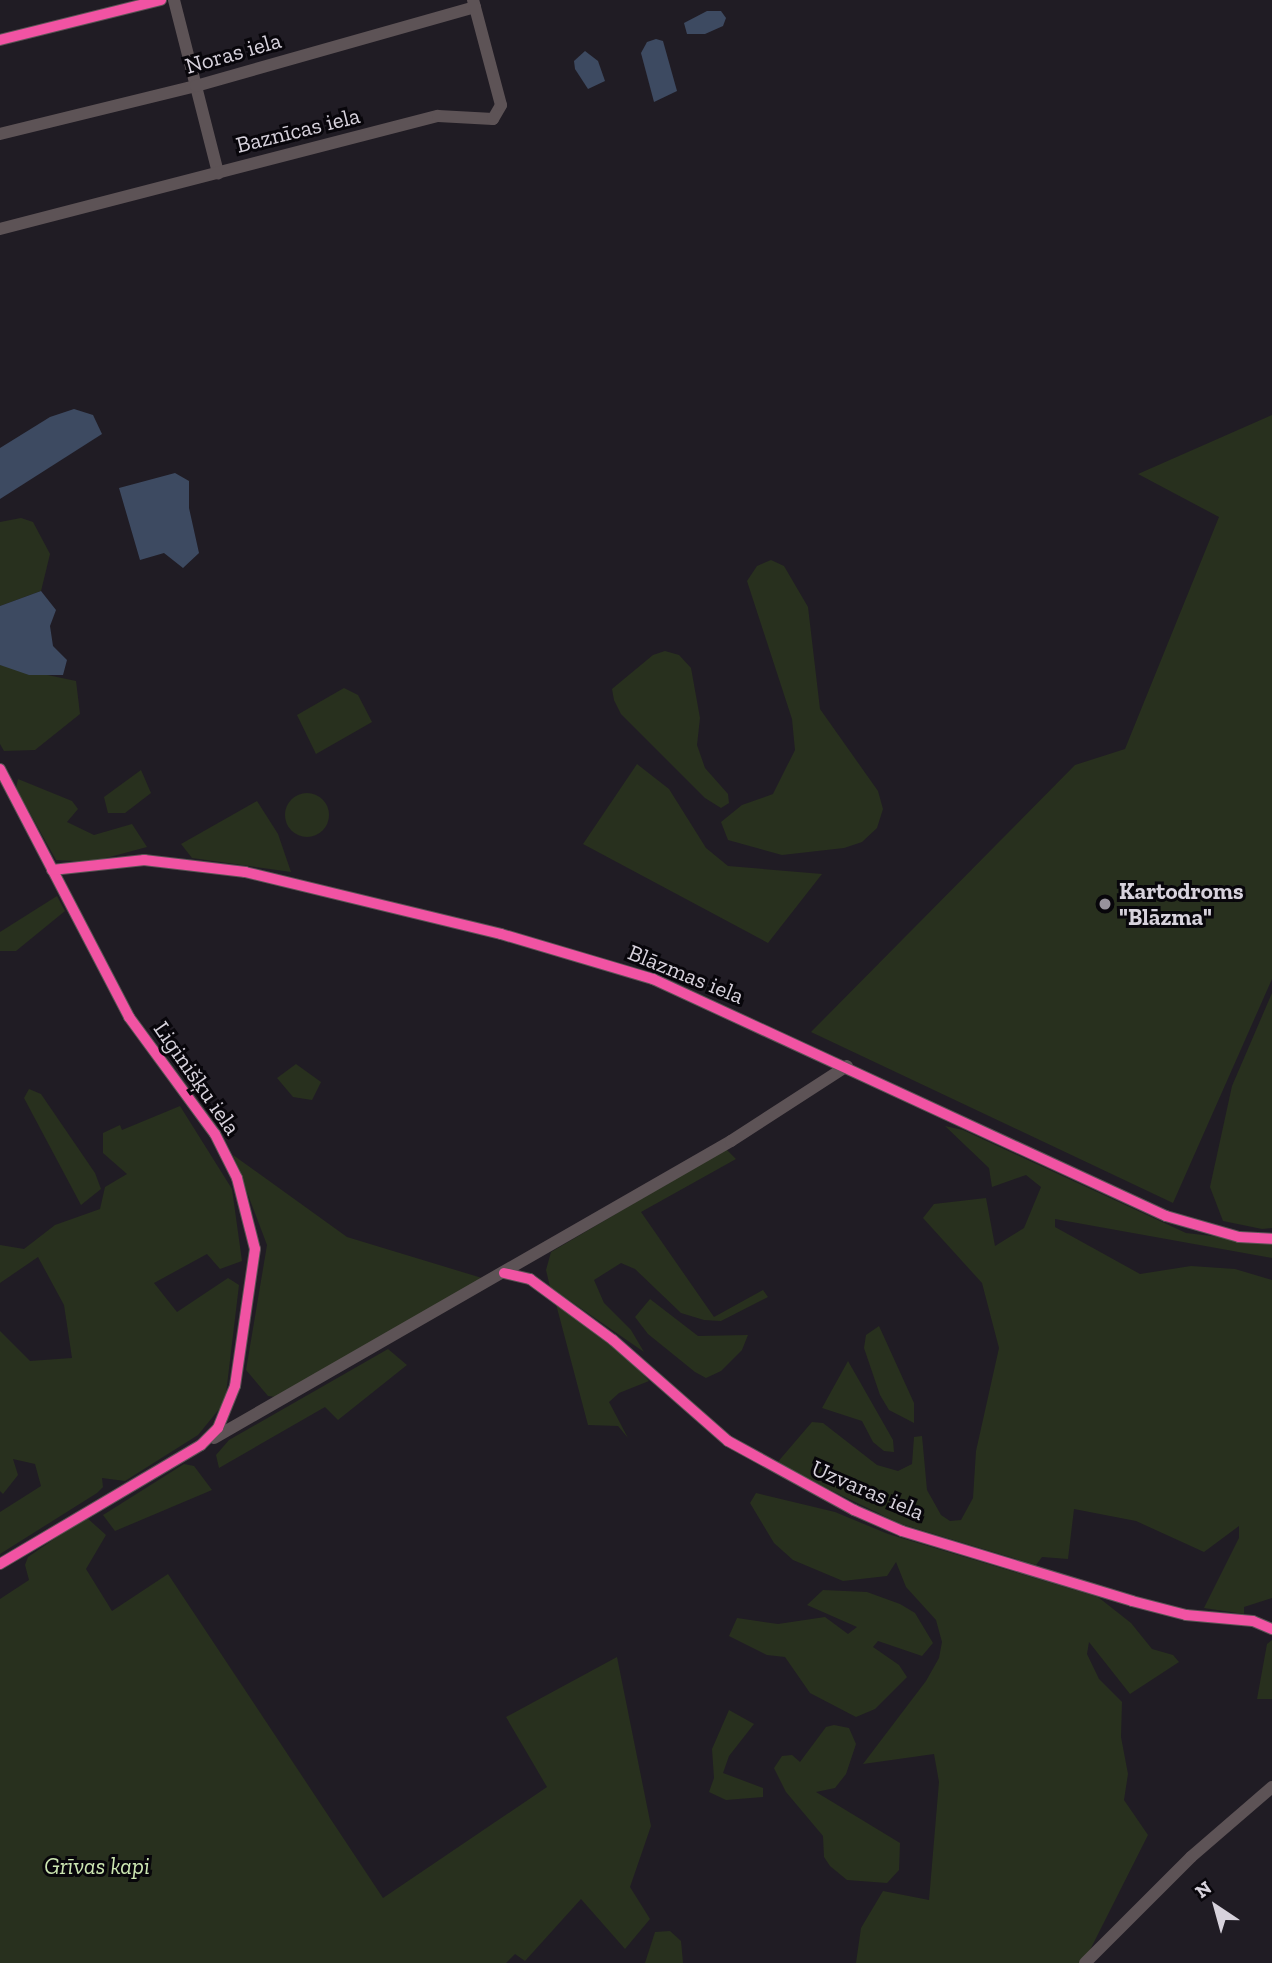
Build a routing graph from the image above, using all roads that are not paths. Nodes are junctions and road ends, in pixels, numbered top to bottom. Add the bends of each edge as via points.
1 (161, 0) edge
2 (174, 0) edge
3 (474, 3) edge
4 (0, 40) edge
5 (196, 86) junction
6 (0, 134) edge
7 (218, 173) junction
8 (0, 229) edge
9 (0, 769) edge
10 (52, 870) junction
11 (847, 1066) junction
12 (1272, 1239) edge
13 (504, 1273) junction
14 (201, 1445) junction
15 (0, 1564) edge
16 (1272, 1629) edge
17 (1272, 1787) edge
18 (1085, 1963) edge

1 - 4 street
2 - 5 street
3 - 5 street, Noras iela
3 - 7 street, Baznīcas iela via 501,105 492,119 438,116
5 - 6 street, Noras iela
5 - 7 street
7 - 8 street, Baznīcas iela
9 - 10 street, Liginišķu iela
10 - 11 street, Blāzmas iela via 144,860 185,861 502,934 653,979
10 - 14 street, Liginišķu iela via 129,1017 215,1134 249,1214 255,1249 235,1386 227,1413
11 - 12 street, Blāzmas iela via 1166,1216 1239,1237
11 - 13 street
13 - 14 street
13 - 16 street, Uzvaras iela via 530,1279 613,1340 728,1441 854,1510 902,1531 1132,1601 1186,1615 1253,1621
14 - 15 street, Liginišķu iela
17 - 18 street via 1191,1857

